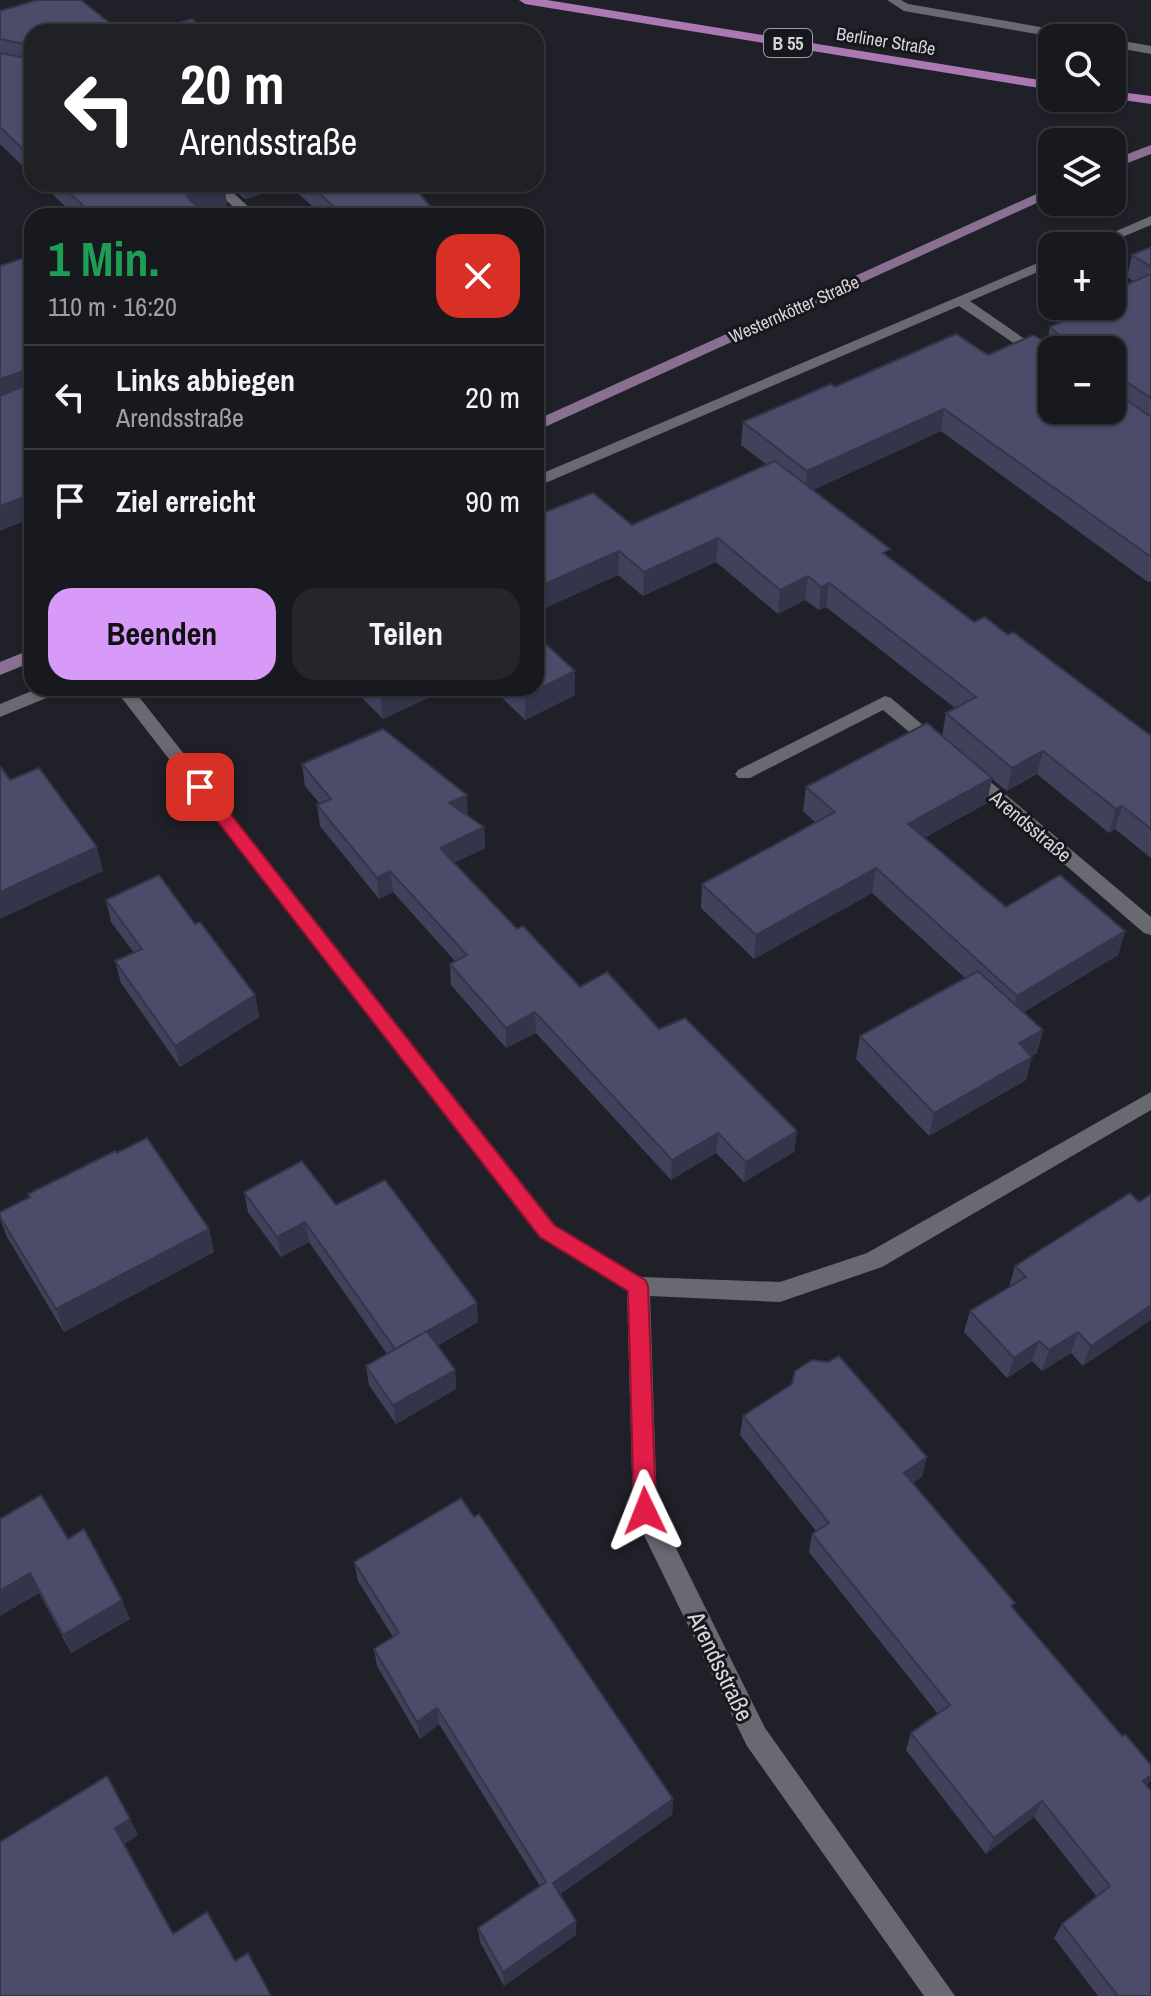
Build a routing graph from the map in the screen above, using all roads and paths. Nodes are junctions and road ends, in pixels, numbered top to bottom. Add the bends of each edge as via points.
1 (525, 0) edge
2 (893, 0) edge
3 (1038, 30) edge
4 (1126, 46) edge
5 (1151, 50) edge
6 (1038, 84) edge
7 (1126, 97) edge
8 (1151, 100) edge
9 (1151, 149) edge
10 (1126, 159) edge
11 (225, 192) edge
12 (1038, 197) edge
13 (242, 208) edge
14 (1151, 220) edge
15 (1122, 232) edge
16 (1038, 267) edge
17 (959, 300) junction
18 (1038, 355) edge
19 (544, 422) edge
20 (544, 479) edge
21 (24, 658) edge
22 (0, 669) edge
23 (36, 696) edge
24 (129, 696) edge
25 (0, 711) edge
26 (744, 774) dead end
27 (1151, 928) edge
28 (1151, 1100) edge
29 (638, 1286) junction
30 (941, 1996) edge

1 - 6 main road, Berliner Straße / B 55
2 - 3 street via 904,7
4 - 5 street
7 - 8 main road
9 - 10 street
11 - 13 street
12 - 19 street, Westernkötter Straße
14 - 15 street
16 - 17 street
17 - 18 street
17 - 20 street
21 - 22 street
23 - 25 street
24 - 29 street via 547,1231
26 - 27 street, Arendsstraße via 885,702
28 - 29 street via 874,1260 780,1292
29 - 30 street, Arendsstraße via 645,1511 756,1737

